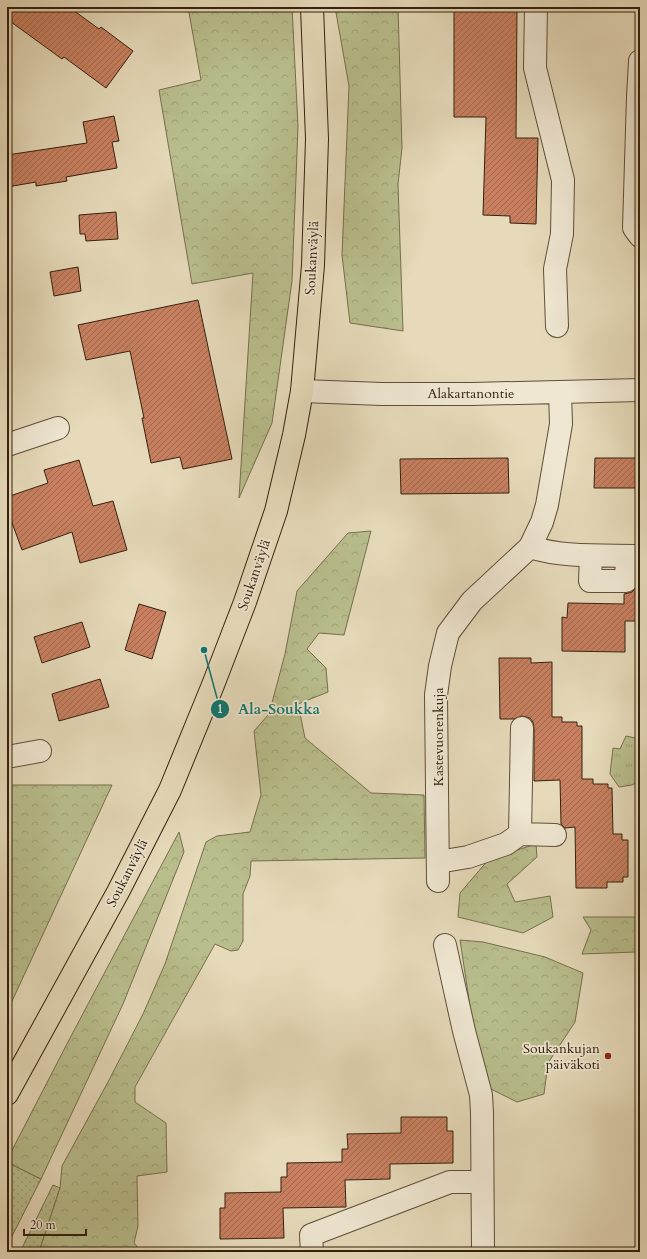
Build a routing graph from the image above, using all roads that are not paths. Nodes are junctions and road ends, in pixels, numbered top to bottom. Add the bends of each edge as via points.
1 (312, 7) edge
2 (536, 7) edge
3 (640, 61) edge
4 (639, 98) edge
5 (640, 236) edge
6 (557, 326) dead end
7 (640, 390) edge
8 (302, 391) junction
9 (560, 392) junction
10 (58, 428) dead end
11 (7, 445) edge
12 (530, 547) junction
13 (634, 556) edge
14 (522, 728) dead end
15 (40, 751) dead end
16 (7, 757) edge
17 (520, 834) junction
18 (555, 835) dead end
19 (445, 945) dead end
20 (7, 1094) edge
21 (482, 1182) junction
22 (312, 1252) edge
23 (483, 1252) edge

1 - 8 main road, Soukanväylä via 317,139 313,265
2 - 6 street via 535,68 563,180 562,234 555,269
3 - 4 street
4 - 5 street via 634,228
7 - 9 street, Alakartanontie
8 - 9 street, Alakartanontie via 382,394
8 - 20 main road, Soukanväylä via 276,511 245,602 170,790 118,892
9 - 12 street, Kastevuorenkuja via 561,424 546,505 542,522
10 - 11 street
12 - 13 street via 541,551 591,556
12 - 17 street, Kastevuorenkuja via 472,601 448,634 436,695 438,872 468,857 506,844
14 - 17 street
15 - 16 street
17 - 18 street
19 - 21 street via 481,1095
21 - 22 street via 450,1182 311,1235
21 - 23 street

